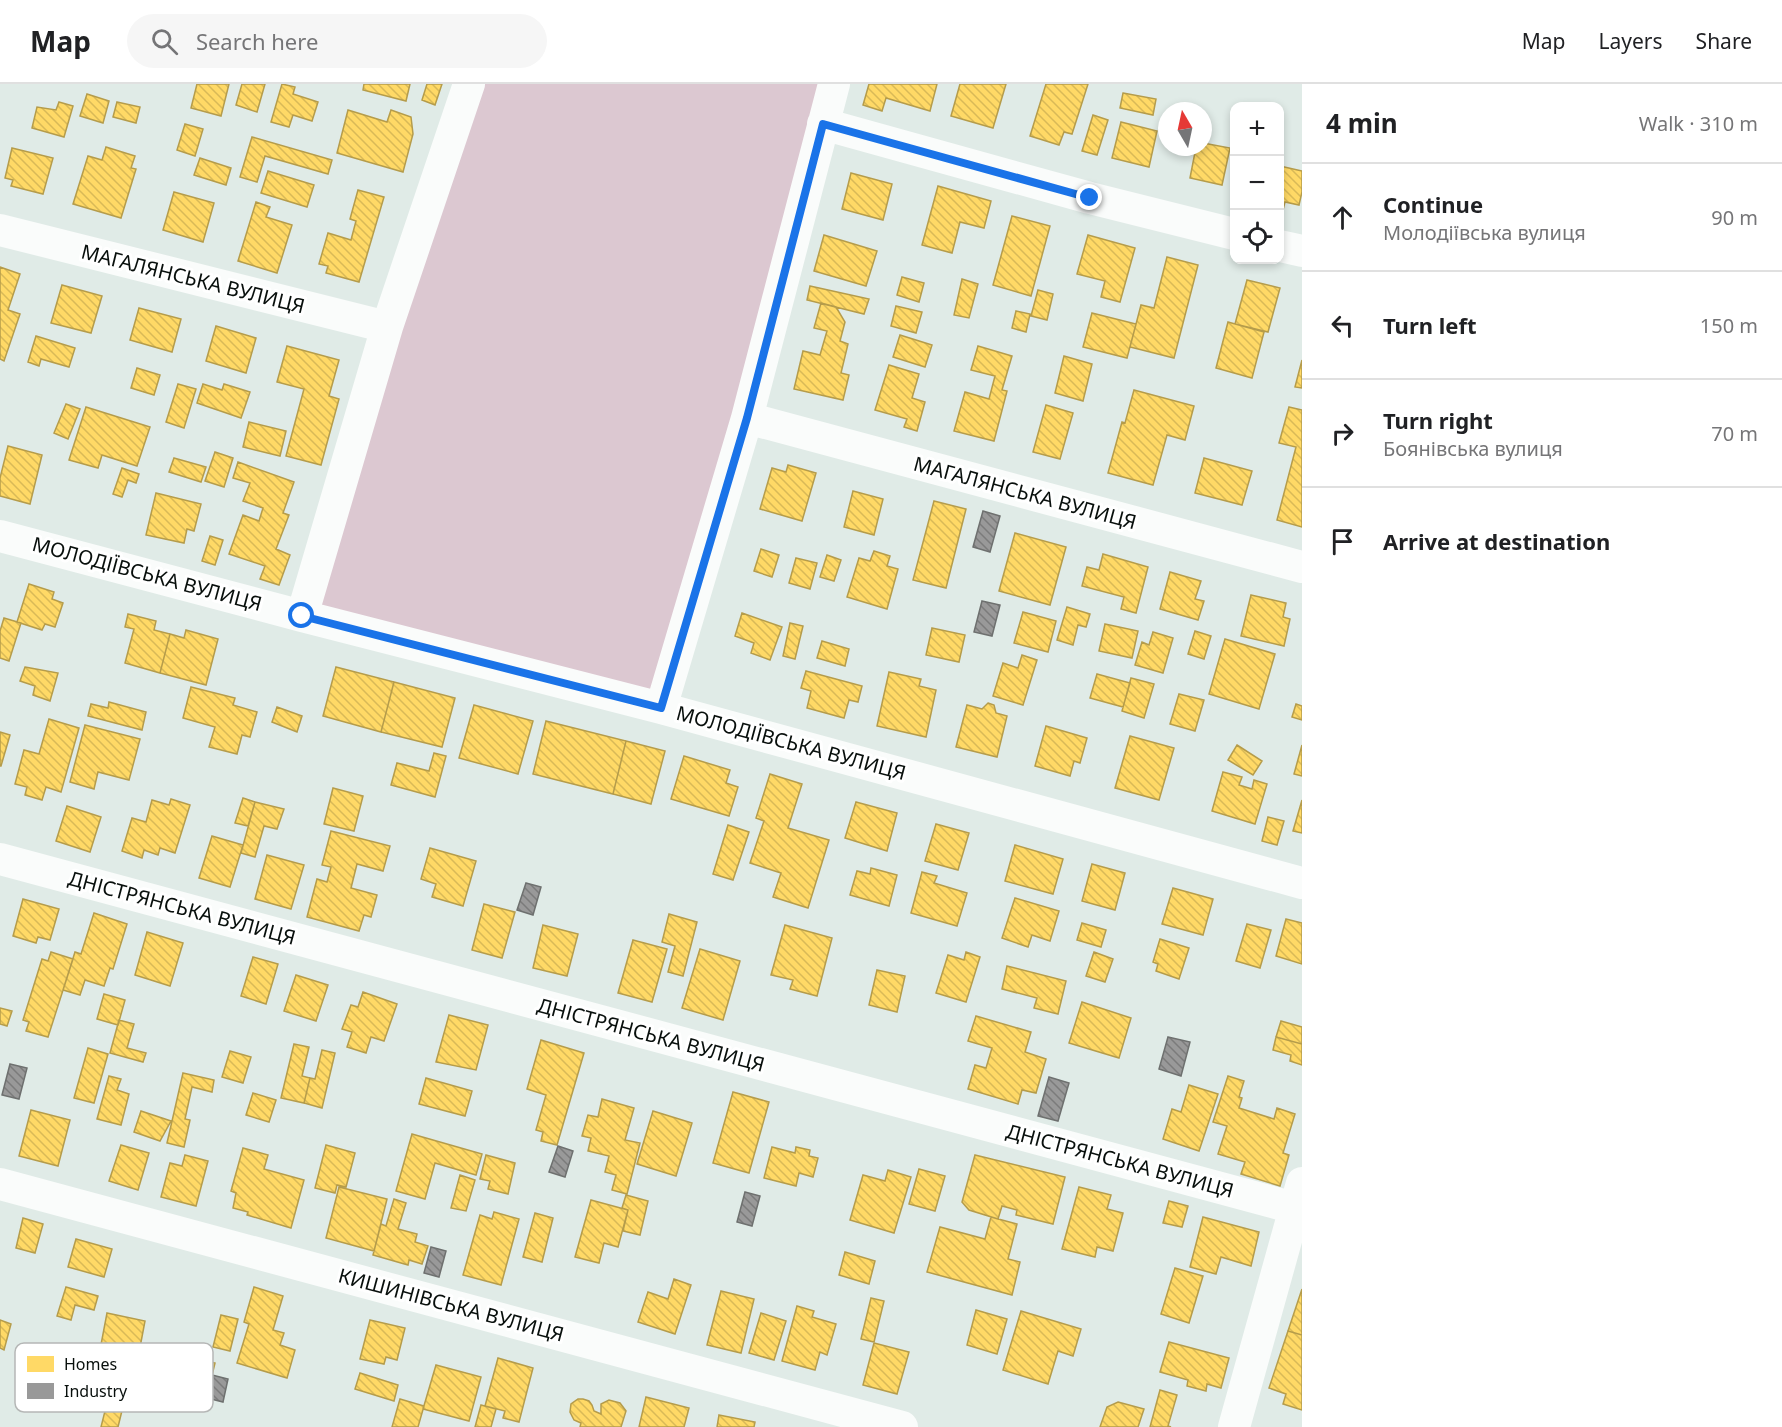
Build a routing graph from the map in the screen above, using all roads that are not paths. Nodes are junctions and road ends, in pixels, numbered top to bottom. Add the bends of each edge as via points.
1 (469, 84) edge
2 (834, 84) edge
3 (823, 124) junction
4 (0, 230) edge
5 (1230, 233) edge
6 (1284, 247) edge
7 (1302, 251) edge
8 (387, 327) junction
9 (747, 418) junction
10 (0, 536) edge
11 (1302, 567) edge
12 (302, 616) junction
13 (661, 708) junction
14 (0, 859) edge
15 (1302, 883) edge
16 (0, 1184) edge
17 (1300, 1201) edge
18 (902, 1427) edge
19 (1234, 1427) edge

1 - 8 street
2 - 3 street
3 - 5 street
3 - 9 street
4 - 8 street, МАГАЛЯНСЬКА ВУЛИЦЯ
6 - 7 street
8 - 12 street
9 - 11 street, МАГАЛЯНСЬКА ВУЛИЦЯ
9 - 13 street
10 - 12 street, МОЛОДІЇВСЬКА ВУЛИЦЯ
12 - 13 street, МОЛОДІЇВСЬКА ВУЛИЦЯ
13 - 15 street, МОЛОДІЇВСЬКА ВУЛИЦЯ
14 - 17 street, ДНІСТРЯНСЬКА ВУЛИЦЯ
16 - 18 street, КИШИНІВСЬКА ВУЛИЦЯ
17 - 19 street

